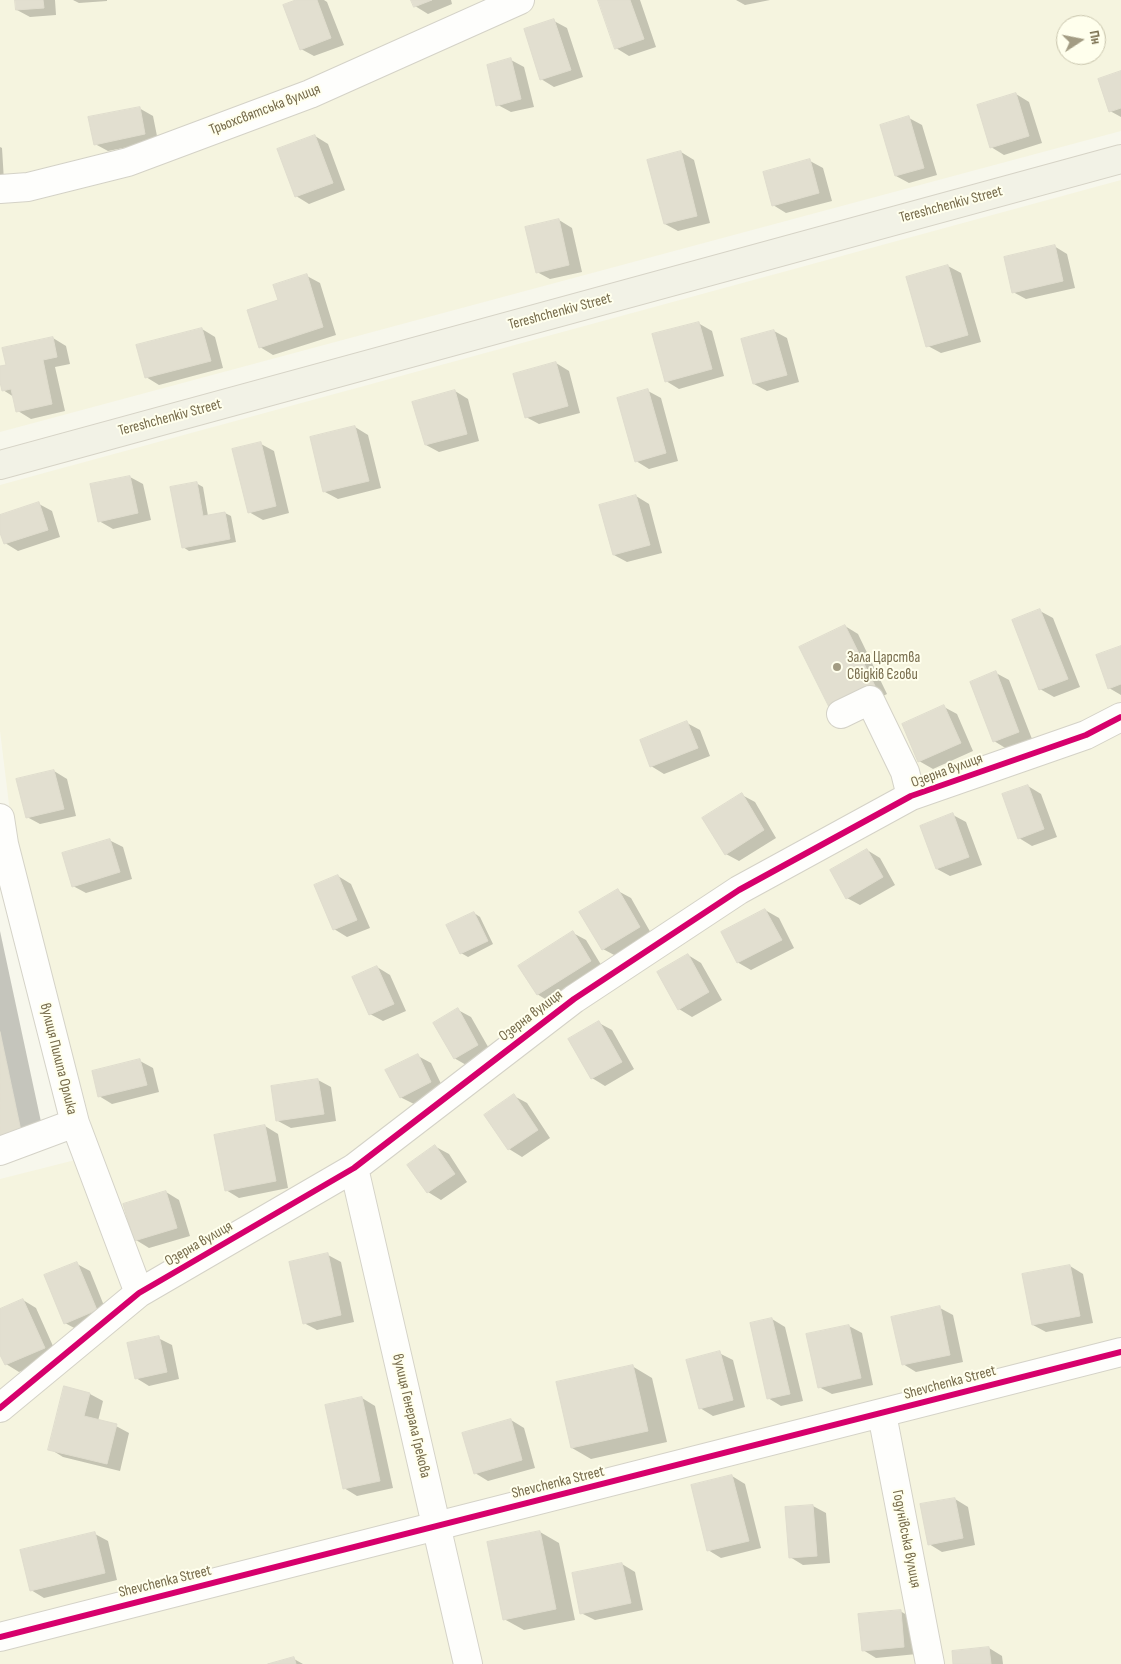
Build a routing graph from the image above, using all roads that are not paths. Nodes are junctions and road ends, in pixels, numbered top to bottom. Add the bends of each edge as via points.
1 (520, 0) edge
2 (1121, 159) edge
3 (0, 189) edge
4 (0, 464) edge
5 (841, 714) dead end
6 (1121, 717) edge
7 (911, 796) junction
8 (0, 818) edge
9 (75, 1123) junction
10 (0, 1151) edge
11 (354, 1168) junction
12 (139, 1293) junction
13 (1121, 1352) edge
14 (0, 1408) edge
15 (882, 1414) junction
16 (437, 1527) junction
17 (0, 1637) edge
18 (468, 1664) edge
19 (930, 1664) edge

1 - 3 street, Трьохсвятська вулиця via 310,94 128,162 28,187
2 - 4 main road, Tereshchenkiv Street
5 - 7 street via 870,700 905,772
6 - 7 street, Озерна вулиця via 1086,735
7 - 11 street, Озерна вулиця via 739,890 574,999
8 - 9 street, вулиця Пилипа Орлика
9 - 10 street
9 - 12 street, вулиця Пилипа Орлика
11 - 12 street, Озерна вулиця
11 - 16 street, вулиця Генерала Грекова
12 - 14 street, Озерна вулиця
13 - 15 street, Shevchenka Street
15 - 16 street, Shevchenka Street
15 - 19 street, Годунівська вулиця
16 - 17 street, Shevchenka Street
16 - 18 street, вулиця Генерала Грекова

